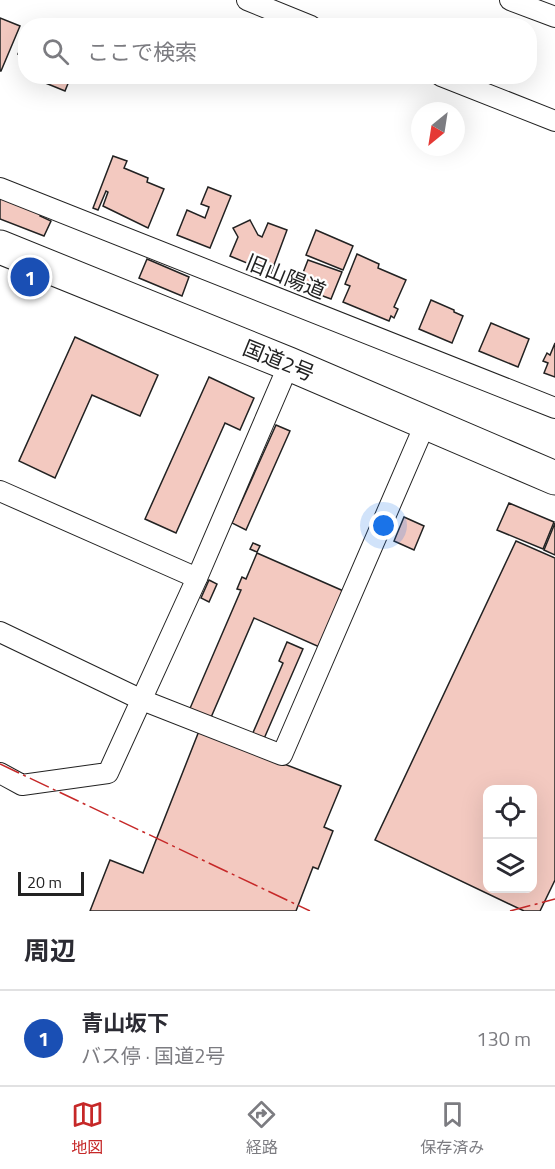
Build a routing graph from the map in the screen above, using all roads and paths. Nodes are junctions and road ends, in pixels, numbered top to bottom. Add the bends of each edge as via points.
1 (246, 0) edge
2 (510, 0) edge
3 (555, 16) edge
4 (291, 18) edge
5 (461, 84) edge
6 (555, 121) edge
7 (0, 188) edge
8 (0, 247) edge
9 (289, 364) junction
10 (555, 408) edge
11 (426, 422) junction
12 (555, 478) edge
13 (0, 491) edge
14 (197, 578) junction
15 (0, 632) edge
16 (142, 700) junction
17 (0, 773) edge

1 - 4 street
2 - 3 street
5 - 6 street
7 - 10 street, 旧山陽道
8 - 9 highway, 国道2号
9 - 11 highway, 国道2号
9 - 14 street
11 - 12 highway, 国道2号
11 - 16 street via 282,755
13 - 14 street
14 - 16 street
15 - 16 street
16 - 17 street via 108,773 22,785

